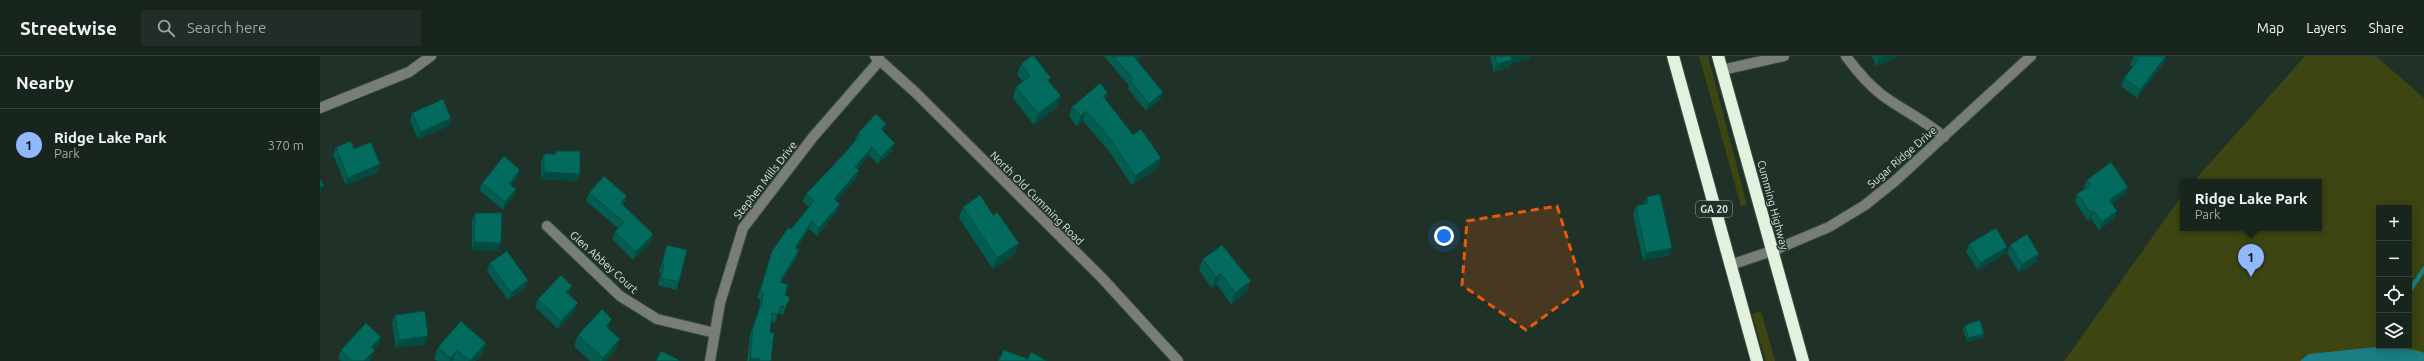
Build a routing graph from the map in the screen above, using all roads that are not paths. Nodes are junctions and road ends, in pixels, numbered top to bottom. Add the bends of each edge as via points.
1 (431, 56) edge
2 (1673, 56) edge
3 (1718, 56) edge
4 (1784, 56) edge
5 (1846, 56) edge
6 (2031, 56) edge
7 (877, 58) edge
8 (1722, 70) junction
9 (320, 108) edge
10 (1944, 137) junction
11 (547, 226) dead end
12 (1772, 251) junction
13 (1730, 265) junction
14 (715, 333) junction
15 (710, 361) edge
16 (1178, 361) edge
17 (1757, 361) edge
18 (1803, 361) edge

1 - 9 street via 409,72
2 - 13 highway, GA 20
3 - 8 highway, Cumming Highway
4 - 8 street
5 - 10 street via 1856,71 1882,94 1932,126
6 - 10 street, Sugar Ridge Drive
7 - 14 street, Stephen Mills Drive via 742,228 720,303
7 - 16 street, North Old Cumming Road via 916,93 1102,278
8 - 12 highway, Cumming Highway
10 - 12 street, Sugar Ridge Drive via 1865,205 1829,227
11 - 14 street, Glen Abbey Court via 620,296 657,319
12 - 13 street, Sugar Ridge Drive
12 - 18 highway, Cumming Highway
13 - 17 highway, GA 20
14 - 15 street, Stephen Mills Drive

